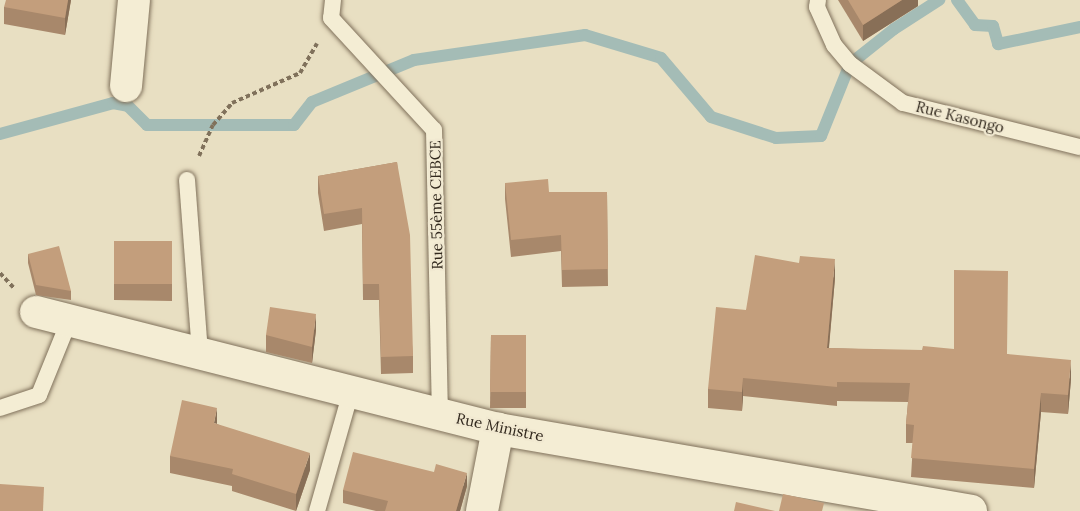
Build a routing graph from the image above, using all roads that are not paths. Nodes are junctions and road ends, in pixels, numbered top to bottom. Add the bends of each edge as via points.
1 (134, 0) edge
2 (333, 0) edge
3 (818, 0) edge
4 (126, 86) dead end
5 (1080, 147) edge
6 (187, 180) road end
7 (36, 312) dead end
8 (69, 321) junction
9 (200, 354) junction
10 (351, 392) junction
11 (0, 408) edge
12 (440, 414) junction
13 (498, 429) junction
14 (317, 511) edge
15 (482, 511) edge
16 (971, 511) edge

1 - 4 street
2 - 12 lane, Rue 55ème CEBCE via 331,18 435,130
3 - 5 lane, Rue Kasongo via 817,7 834,45 850,64 903,103
6 - 9 lane
7 - 8 street, Rue Ministre
8 - 9 street, Rue Ministre
8 - 11 lane via 39,395
9 - 10 street, Rue Ministre
10 - 12 street, Rue Ministre
10 - 14 lane
12 - 13 street, Rue Ministre
13 - 15 street
13 - 16 street, Rue Ministre

